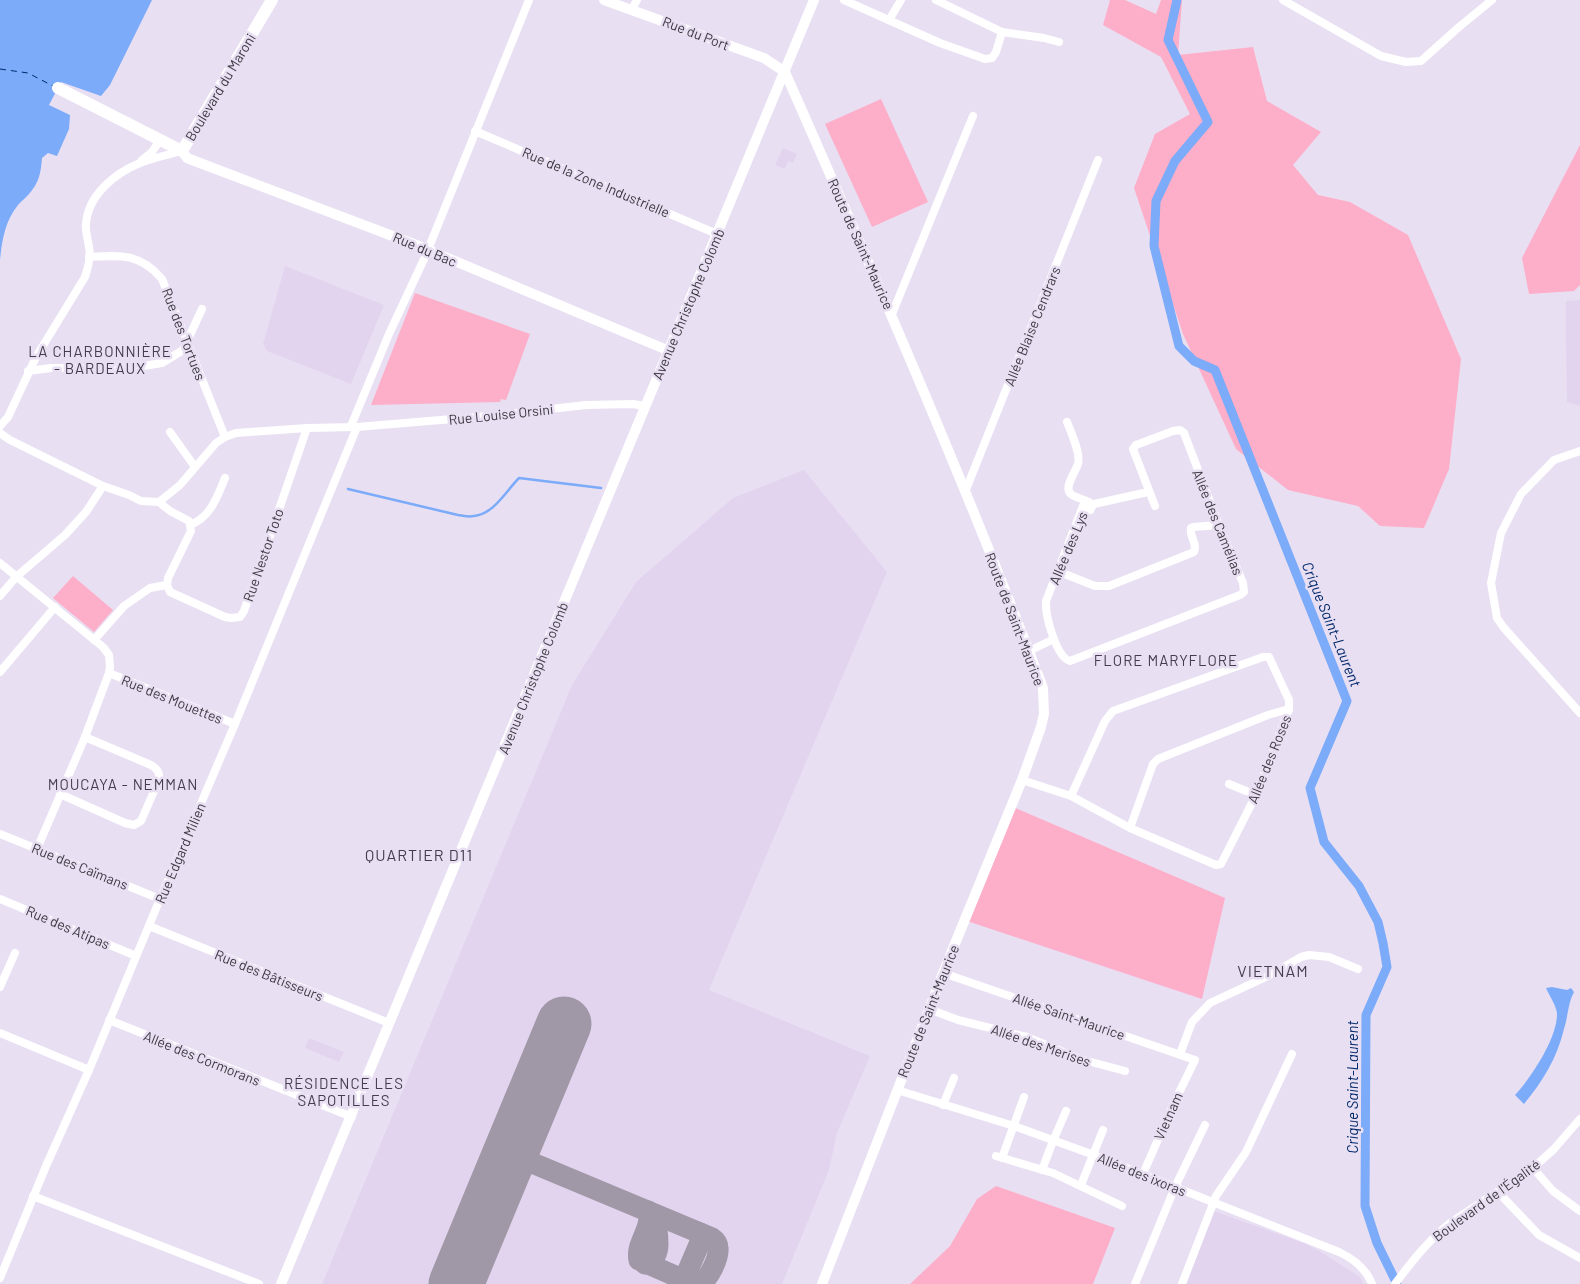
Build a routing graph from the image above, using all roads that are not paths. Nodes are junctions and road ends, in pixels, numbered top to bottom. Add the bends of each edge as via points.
1 (272, 0) edge
2 (529, 0) edge
3 (604, 0) edge
4 (814, 0) edge
5 (844, 0) edge
6 (901, 0) edge
7 (936, 0) edge
8 (1283, 0) edge
9 (1492, 0) edge
10 (634, 4) edge
11 (889, 20) junction
12 (1002, 32) junction
13 (1059, 42) dead end
14 (785, 72) junction
15 (58, 88) dead end
16 (973, 116) dead end
17 (475, 131) junction
18 (160, 140) junction
19 (182, 151) junction
20 (1098, 160) dead end
21 (139, 163) junction
22 (717, 234) junction
23 (428, 249) junction
24 (89, 256) junction
25 (202, 309) dead end
26 (892, 314) junction
27 (187, 342) junction
28 (667, 350) junction
29 (28, 370) junction
30 (645, 406) junction
31 (1067, 422) dead end
32 (0, 426) edge
33 (354, 426) junction
34 (307, 428) junction
35 (170, 432) dead end
36 (0, 433) edge
37 (224, 437) junction
38 (1580, 451) edge
39 (195, 467) junction
40 (225, 478) dead end
41 (103, 486) junction
42 (965, 492) junction
43 (1148, 492) junction
44 (158, 502) junction
45 (1155, 506) dead end
46 (1090, 510) junction
47 (190, 525) junction
48 (1219, 525) junction
49 (0, 564) edge
50 (1057, 571) junction
51 (16, 577) junction
52 (168, 585) junction
53 (0, 596) edge
54 (55, 607) junction
55 (1054, 639) junction
56 (94, 640) junction
57 (1029, 651) junction
58 (2, 667) edge
59 (109, 673) junction
60 (1289, 709) junction
61 (1580, 713) edge
62 (235, 724) junction
63 (85, 737) junction
64 (1022, 780) junction
65 (1229, 784) dead end
66 (60, 794) junction
67 (1256, 795) junction
68 (1071, 796) junction
69 (1130, 828) junction
70 (0, 834) edge
71 (37, 849) junction
72 (0, 899) edge
73 (160, 899) junction
74 (149, 926) junction
75 (15, 954) dead end
76 (136, 956) junction
77 (1358, 969) dead end
78 (4, 970) edge
79 (943, 973) junction
80 (0, 987) edge
81 (928, 1009) junction
82 (109, 1020) junction
83 (389, 1023) junction
84 (0, 1033) edge
85 (1180, 1054) junction
86 (1292, 1054) dead end
87 (1195, 1060) joint
88 (89, 1070) junction
89 (1125, 1071) dead end
90 (954, 1078) dead end
91 (897, 1090) junction
92 (1024, 1097) dead end
93 (943, 1104) junction
94 (1066, 1111) dead end
95 (352, 1117) junction
96 (1580, 1119) edge
97 (1204, 1125) dead end
98 (1014, 1126) junction
99 (1103, 1130) dead end
100 (1053, 1141) junction
101 (1094, 1155) junction
102 (1533, 1168) junction
103 (1042, 1170) junction
104 (1143, 1174) junction
105 (1081, 1185) junction
106 (1175, 1187) junction
107 (1498, 1192) junction
108 (33, 1196) junction
109 (1213, 1202) junction
110 (1122, 1206) dead end
111 (1580, 1211) edge
112 (1580, 1258) edge
113 (0, 1278) edge
114 (259, 1284) edge
115 (281, 1284) edge
116 (822, 1284) edge
117 (1135, 1284) edge
118 (1182, 1284) edge
119 (1372, 1284) edge
120 (1395, 1284) edge

1 - 19 main road, Boulevard du Maroni
2 - 17 street, Rue Edgard Milien
3 - 10 street, Rue du Port
4 - 14 street, Avenue Christophe Colomb
5 - 11 street
6 - 11 street
7 - 12 street
8 - 9 street via 1382,56 1406,62 1421,61
10 - 14 street, Rue du Port via 764,58
11 - 12 street via 986,59 992,58 996,52
12 - 13 street
14 - 22 street, Avenue Christophe Colomb
14 - 26 street, Route de Saint-Maurice
15 - 18 main road
16 - 26 street
17 - 22 street, Rue de la Zone Industrielle
17 - 23 street, Rue Edgard Milien
18 - 19 main road
18 - 21 street
19 - 21 street, Boulevard du Maroni
19 - 23 street, Rue du Bac via 187,158 202,164
20 - 42 street, Allée Blaise Cendrars
21 - 24 street, Boulevard du Maroni via 112,180 94,199 85,225
22 - 28 street, Avenue Christophe Colomb
23 - 28 street, Rue du Bac
23 - 33 street, Rue Edgard Milien via 389,334
24 - 27 street, Rue des Tortues via 123,256 152,268 166,286
24 - 29 street, Boulevard du Maroni via 85,277
25 - 27 street
26 - 42 street, Route de Saint-Maurice
27 - 29 street via 175,356 147,367
27 - 37 street, Rue des Tortues
28 - 30 street, Avenue Christophe Colomb
29 - 32 street, Boulevard du Maroni via 8,417
30 - 33 street, Rue Louise Orsini via 586,405
30 - 83 street, Avenue Christophe Colomb
31 - 46 street, Allée des Lys via 1078,461 1069,493 1089,502
33 - 34 street, Rue Louise Orsini
33 - 62 street, Rue Edgard Milien
34 - 37 street, Rue Louise Orsini via 251,431
34 - 52 street, Rue Nestor Toto via 242,615 225,617 173,594
35 - 39 street
36 - 41 street
37 - 39 street
38 - 61 street via 1554,460 1521,494 1501,533 1491,583 1497,618
39 - 44 street via 180,485
40 - 47 street via 207,515
41 - 44 street via 141,501
41 - 51 street via 65,535
42 - 57 street, Route de Saint-Maurice
43 - 45 street
43 - 46 street via 1094,504
43 - 48 street, Allée des Camélias via 1133,453 1134,447 1180,430 1184,433
44 - 47 street via 189,521
46 - 50 street, Allée des Lys via 1083,506
47 - 52 street via 191,531 168,578
48 - 50 street via 1191,528 1196,546 1194,552 1109,586 1095,586
48 - 55 street, Allée des Camélias via 1244,586 1242,594 1073,660 1065,658
49 - 51 street
50 - 55 street, Allée des Lys via 1046,605
51 - 53 street
51 - 54 street
52 - 56 street via 150,588 124,606
54 - 56 street
54 - 58 street
55 - 57 street
56 - 59 street via 109,655
57 - 64 street, Route de Saint-Maurice via 1043,688 1044,714
59 - 62 street, Rue des Mouettes
59 - 63 street
60 - 67 street, Allée des Roses
60 - 68 street, Allée des Roses via 1289,700 1267,656 1120,707 1105,721
60 - 69 street via 1158,759
62 - 73 street, Rue Edgard Milien
63 - 66 street
63 - 66 street via 158,770 158,782 143,819 136,824 125,824
64 - 68 street, Allée des Roses
64 - 79 street, Route de Saint-Maurice
65 - 67 street
66 - 71 street
67 - 69 street, Allée des Roses via 1221,864 1216,865
68 - 69 street, Allée des Roses
70 - 71 street, Rue des Caïmans
71 - 73 street, Rue des Caïmans
72 - 76 street, Rue des Atipas
73 - 74 street, Rue Edgard Milien
74 - 76 street, Rue Edgard Milien
74 - 83 street, Rue des Bâtisseurs
75 - 78 street
76 - 82 street, Rue Edgard Milien
77 - 85 street via 1329,957 1301,957 1210,1004 1192,1022
78 - 80 street
79 - 81 street, Route de Saint-Maurice
79 - 85 street, Allée Saint-Maurice
81 - 89 street, Allée des Merises via 1026,1037 1080,1059
81 - 91 street, Route de Saint-Maurice
82 - 88 street, Rue Edgard Milien
82 - 95 street, Allée des Cormorans
83 - 95 street, Avenue Christophe Colomb
84 - 88 street
85 - 87 street, Allée Saint-Maurice
86 - 109 street via 1246,1152
87 - 104 street, Vietnam
88 - 108 street, Rue Edgard Milien
90 - 93 street
91 - 93 street, Allée des ixoras
91 - 116 street, Route de Saint-Maurice
92 - 98 street
93 - 98 street, Allée des ixoras
94 - 100 street
95 - 115 street, Avenue Christophe Colomb
96 - 102 street, Boulevard de l'Égalité
97 - 106 street
98 - 100 street, Allée des ixoras
98 - 103 street via 999,1157
99 - 101 street
100 - 101 street, Allée des ixoras
100 - 103 street
101 - 104 street, Allée des ixoras
101 - 105 street
102 - 107 street, Boulevard de l'Égalité
102 - 111 street via 1553,1191
103 - 105 street
104 - 106 street, Allée des ixoras
105 - 110 street
106 - 109 street, Allée des ixoras
106 - 117 street
107 - 112 street via 1539,1236
107 - 120 street, Boulevard de l'Égalité via 1439,1232
108 - 113 street, Rue Edgard Milien
108 - 114 street
109 - 118 street
109 - 119 street, Allée des ixoras via 1352,1258

